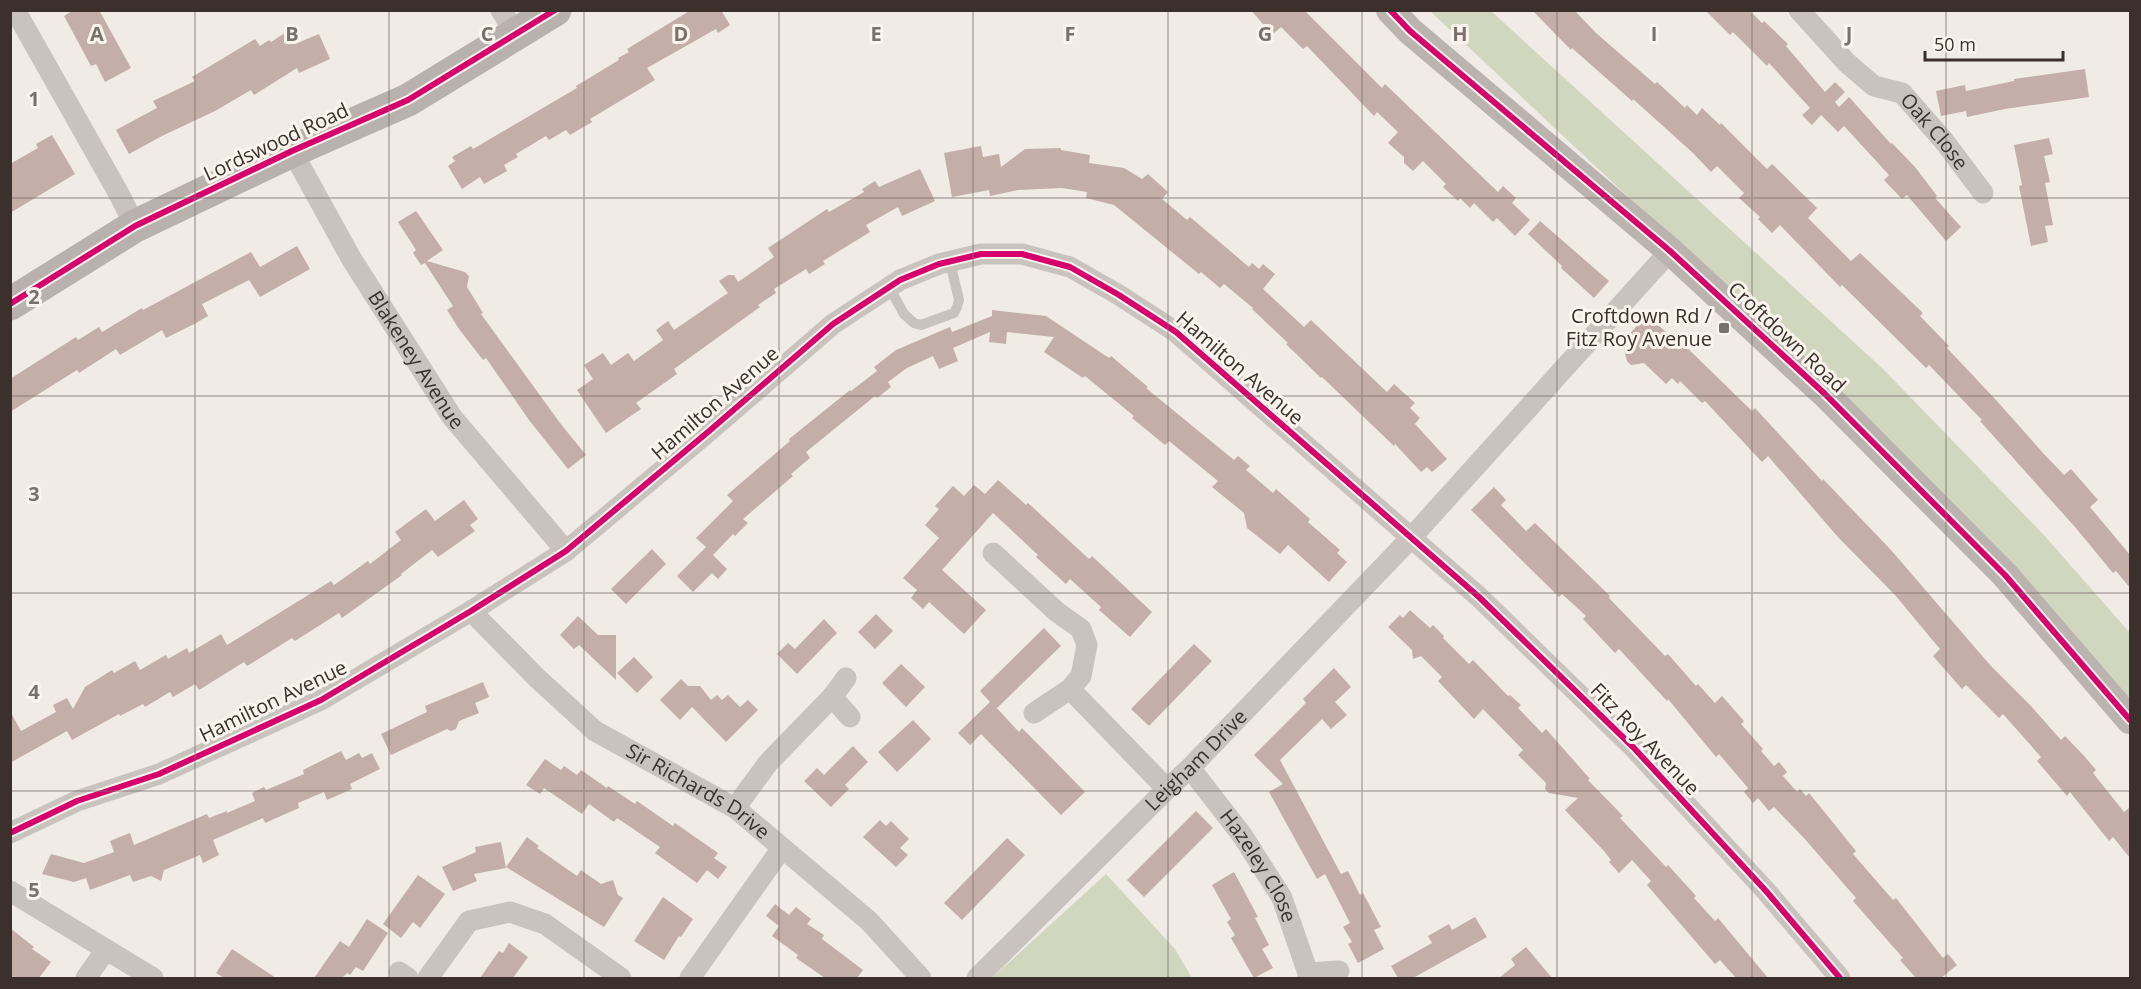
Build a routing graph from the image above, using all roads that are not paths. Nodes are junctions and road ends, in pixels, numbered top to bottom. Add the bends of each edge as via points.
1 (15, 10) edge
2 (555, 10) edge
3 (1390, 10) edge
4 (1798, 10) edge
5 (508, 23) edge
6 (292, 151) junction
7 (1983, 193) dead end
8 (135, 226) junction
9 (1670, 250) junction
10 (950, 262) junction
11 (889, 287) junction
12 (10, 304) edge
13 (1410, 539) junction
14 (566, 550) junction
15 (993, 553) dead end
16 (471, 611) junction
17 (846, 678) dead end
18 (1070, 688) junction
19 (832, 697) junction
20 (1034, 713) dead end
21 (850, 717) dead end
22 (2130, 720) edge
23 (1190, 768) junction
24 (1167, 789) junction
25 (735, 808) junction
26 (10, 832) edge
27 (782, 848) junction
28 (10, 891) edge
29 (105, 951) junction
30 (1340, 971) dead end
31 (1308, 976) edge
32 (86, 978) edge
33 (153, 978) edge
34 (428, 978) edge
35 (621, 978) edge
36 (690, 978) edge
37 (921, 978) edge
38 (977, 978) edge
39 (1840, 978) edge

1 - 8 street
2 - 5 main road, Lordswood Road
3 - 9 street, Croftdown Road
4 - 7 street, Oak Close via 1874,86 1902,93
5 - 6 main road, Lordswood Road via 408,100
6 - 8 main road, Lordswood Road
6 - 14 street, Blakeney Avenue via 351,258 452,417
8 - 12 main road, Lordswood Road
9 - 13 street
9 - 22 street, Croftdown Road via 1825,394 2005,576
10 - 11 street, Hamilton Avenue
10 - 11 lane via 959,300 954,313 921,326 904,314
10 - 13 street, Hamilton Avenue via 981,254 1022,254 1070,267 1119,295 1176,332
11 - 14 street, Hamilton Avenue via 833,324
13 - 23 street, Leigham Drive
13 - 39 street, Fitz Roy Avenue via 1479,597 1633,747
14 - 16 street, Hamilton Avenue
15 - 18 street via 1081,629 1087,645 1081,676
16 - 25 street, Sir Richards Drive via 595,731
16 - 26 street, Hamilton Avenue via 321,700 159,774 77,801
17 - 19 street
18 - 20 street
18 - 24 street
19 - 21 street
19 - 25 street via 768,763
23 - 24 street, Leigham Drive
23 - 31 street, Hazeley Close via 1242,835 1282,898
24 - 38 street, Leigham Drive
25 - 27 street, Sir Richards Drive
27 - 36 street
27 - 37 street, Sir Richards Drive via 869,921
28 - 29 street
29 - 32 street
29 - 33 street
30 - 31 street, Hazeley Close
34 - 35 street via 469,921 510,912 545,924

